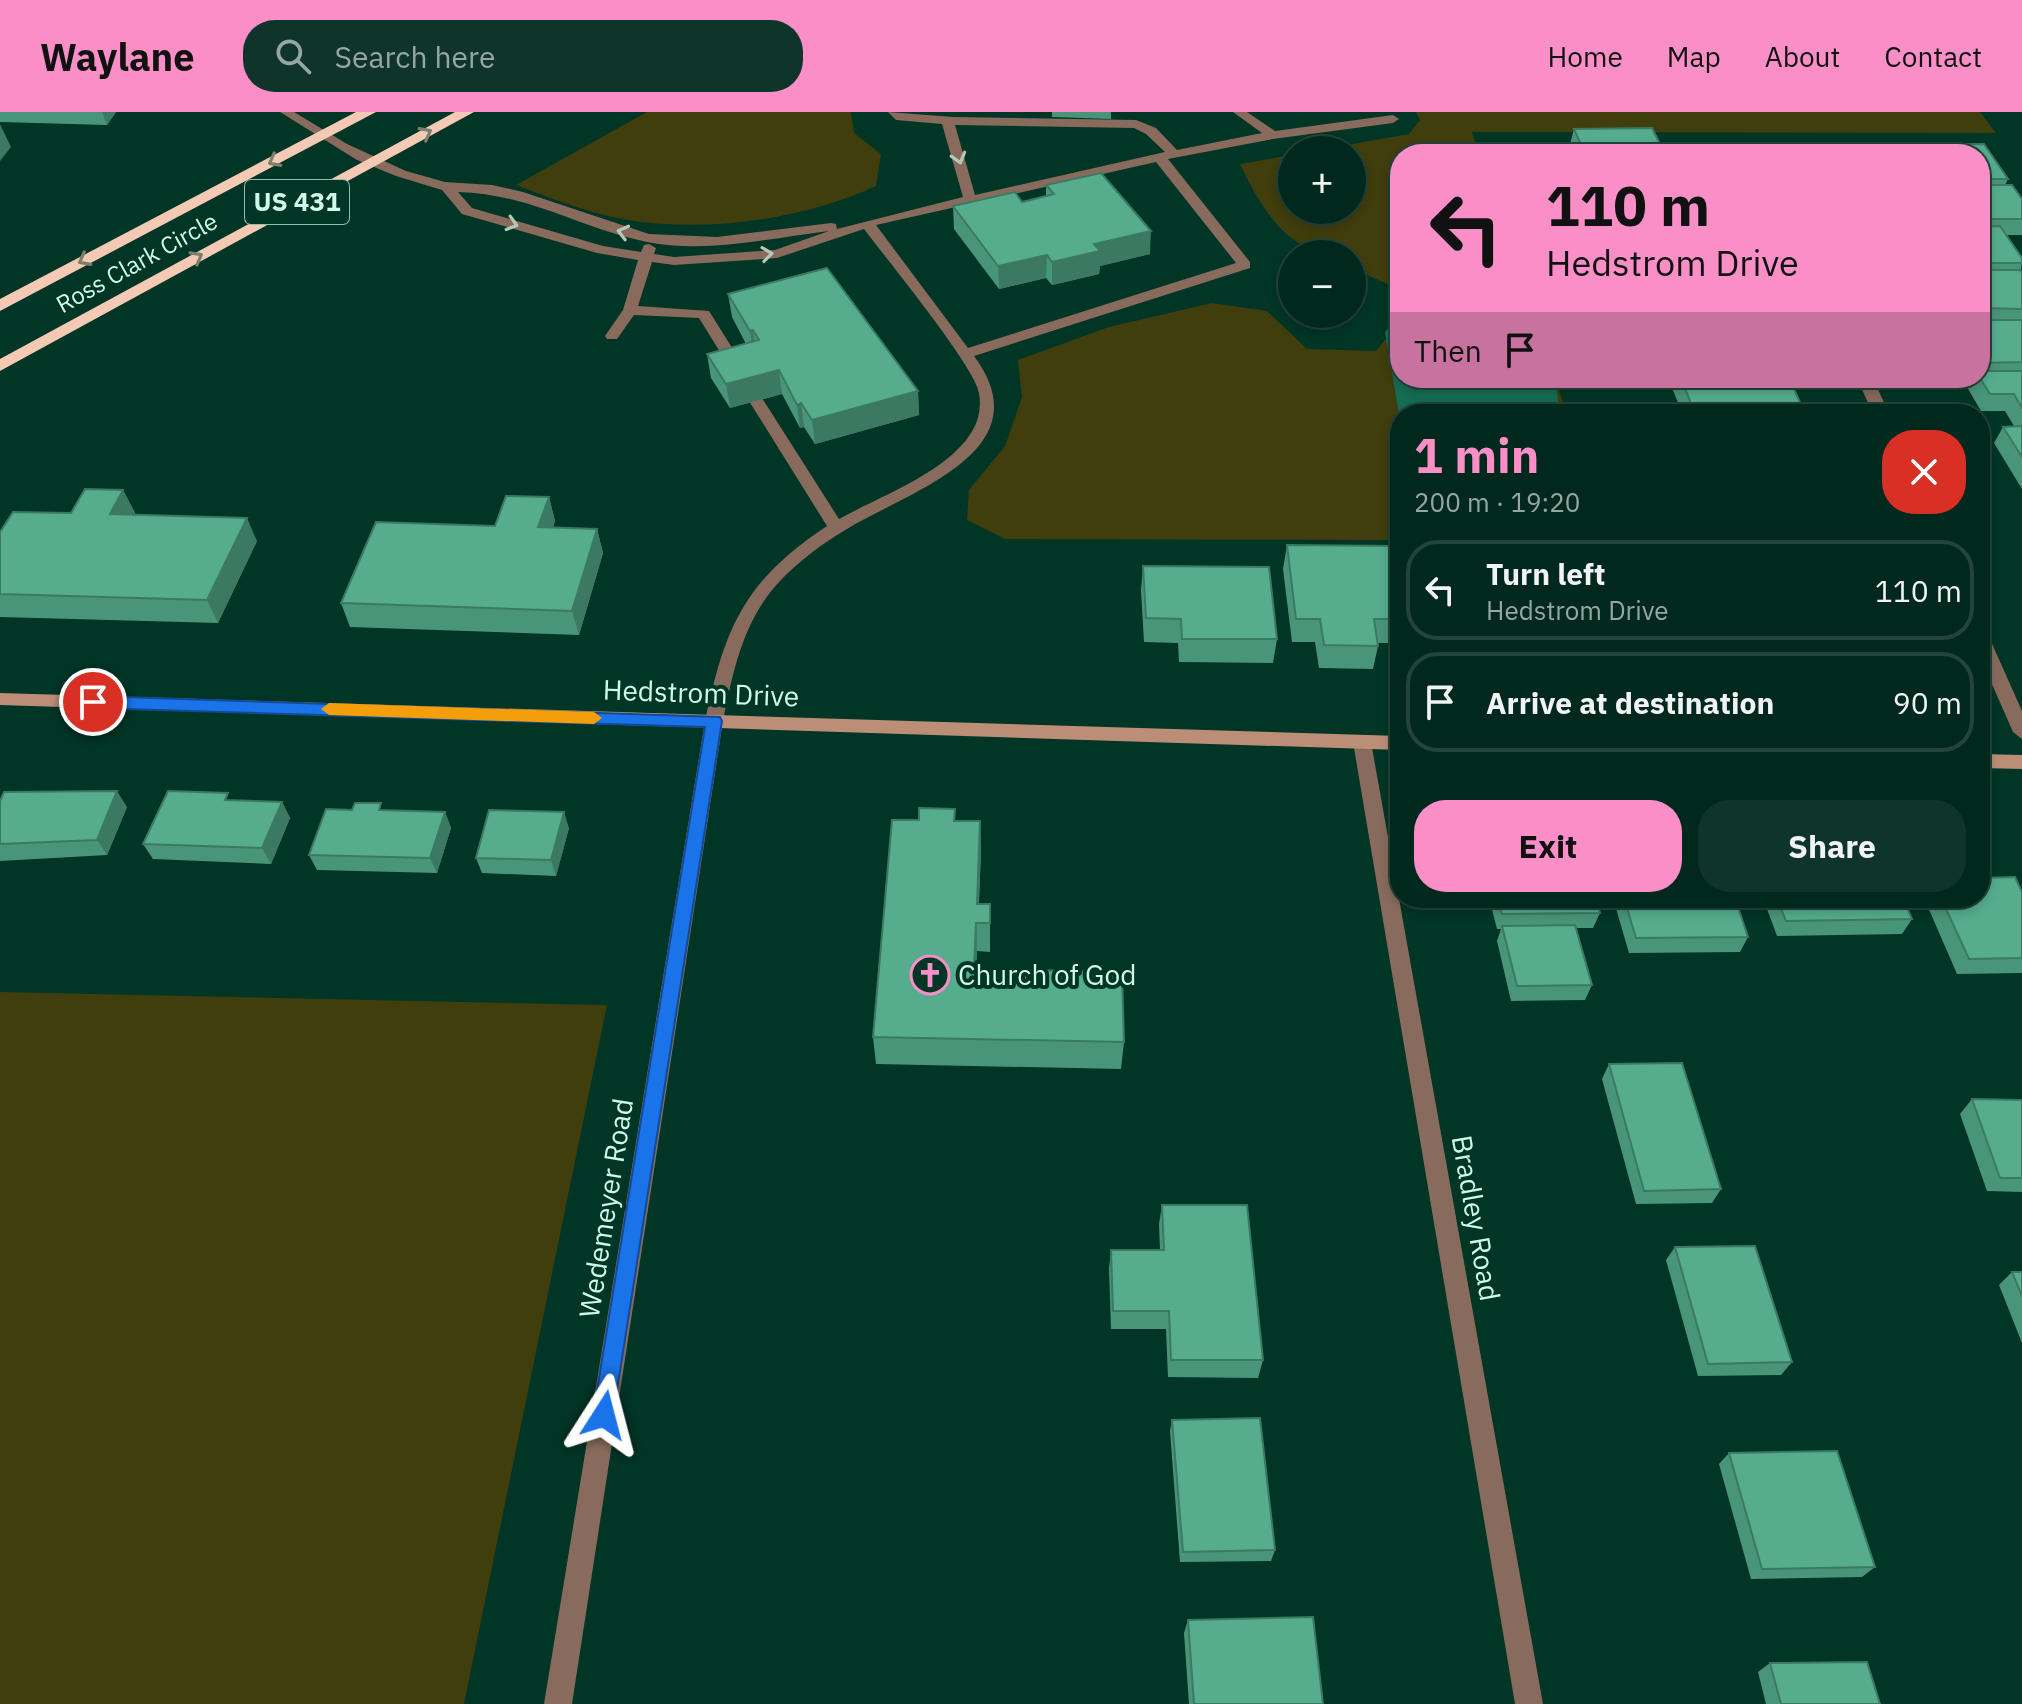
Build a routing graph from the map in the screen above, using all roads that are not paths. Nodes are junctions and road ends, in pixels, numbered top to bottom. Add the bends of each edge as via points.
1 (286, 112) edge
2 (368, 112) edge
3 (466, 112) edge
4 (894, 112) edge
5 (1239, 112) edge
6 (1315, 112) edge
7 (947, 118) junction
8 (1393, 119) dead end
9 (1316, 129) junction
10 (1273, 135) junction
11 (320, 137) junction
12 (1167, 156) junction
13 (369, 163) junction
14 (447, 187) junction
15 (970, 199) junction
16 (867, 223) junction
17 (652, 239) junction
18 (645, 258) junction
19 (0, 306) edge
20 (630, 310) junction
21 (612, 336) dead end
22 (965, 354) junction
23 (0, 366) edge
24 (738, 370) edge
25 (757, 401) edge
26 (836, 528) junction
27 (1990, 660) edge
28 (0, 699) edge
29 (714, 721) junction
30 (2022, 732) edge
31 (1362, 742) junction
32 (1390, 743) edge
33 (1990, 761) edge
34 (2022, 762) edge
35 (1390, 903) edge
36 (1391, 908) edge
37 (558, 1704) edge
38 (1529, 1704) edge

1 - 11 street
2 - 11 highway, Ross Clark Circle / US 431
13 -> 3 highway, Ross Clark Circle / US 431
4 - 7 street via 914,120
5 - 10 street
6 - 9 street
7 - 12 street via 1136,124 1151,131
7 -> 15 street
8 - 9 street
9 - 10 street
10 - 12 street
11 - 13 street
11 -> 19 highway, Ross Clark Circle / US 431
12 - 15 street
12 - 22 street via 1245,265
13 - 14 street
23 -> 13 highway, Ross Clark Circle / US 431
17 -> 14 street via 499,190
14 -> 18 street via 467,211
15 - 16 street
16 - 17 street via 720,241
18 -> 16 street via 777,254
16 - 22 street, Wedemeyer Road
17 - 18 street
18 - 20 street
20 - 21 street
20 - 24 street via 704,314
22 - 26 street, Wedemeyer Road via 988,392 984,426 969,450
25 - 26 street
26 - 29 street, Wedemeyer Road via 766,585 742,619
27 - 30 street
28 - 29 street, Hedstrom Drive
29 - 31 street, Hedstrom Drive
29 - 37 street, Wedemeyer Road
31 - 32 street, Hedstrom Drive
31 - 35 street, Bradley Road
33 - 34 street
36 - 38 street, Bradley Road

